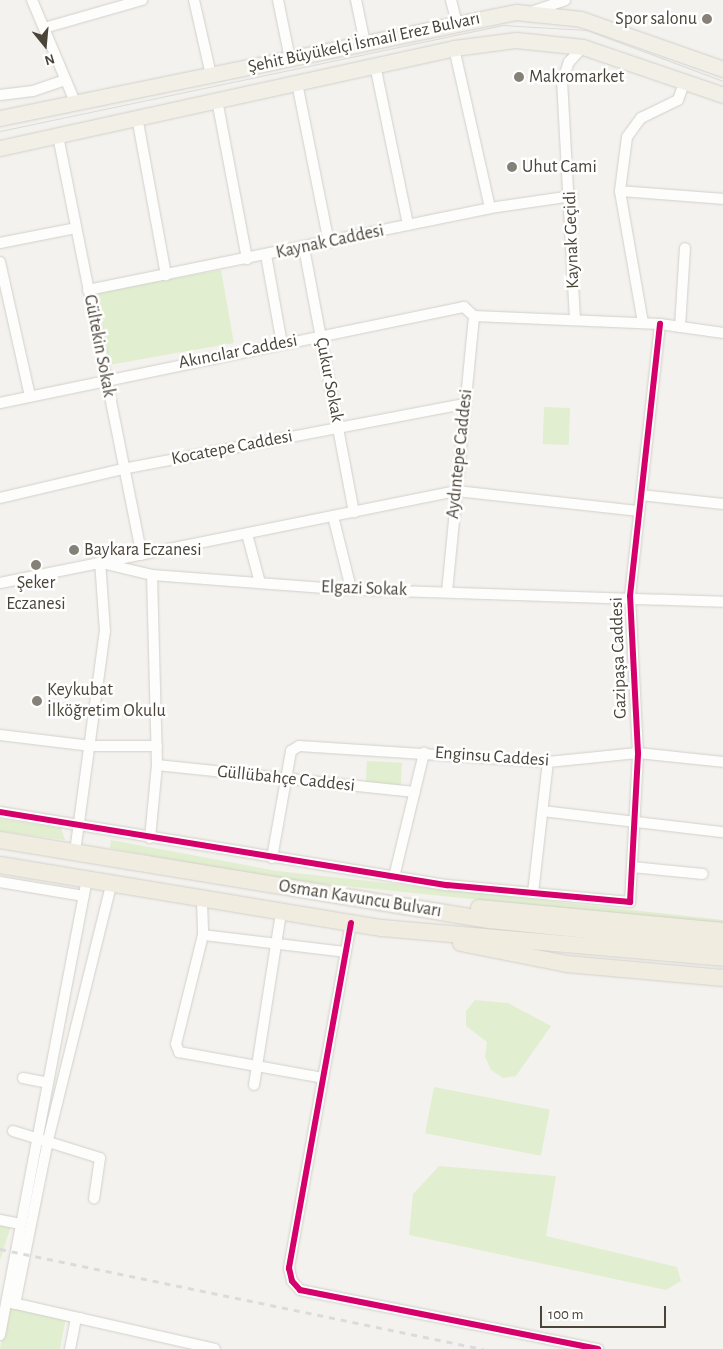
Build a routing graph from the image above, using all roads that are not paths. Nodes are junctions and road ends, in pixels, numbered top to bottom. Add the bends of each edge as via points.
1 (32, 0) edge
2 (142, 0) edge
3 (194, 0) edge
4 (278, 0) edge
5 (356, 0) edge
6 (451, 0) edge
7 (565, 0) edge
8 (520, 8) edge
9 (457, 24) junction
10 (44, 28) junction
11 (365, 43) junction
12 (583, 47) junction
13 (454, 48) junction
14 (290, 59) junction
15 (376, 65) junction
16 (723, 69) edge
17 (211, 75) junction
18 (65, 80) junction
19 (685, 81) junction
20 (297, 83) junction
21 (0, 94) edge
22 (723, 95) edge
23 (217, 100) junction
24 (76, 104) junction
25 (5, 116) edge
26 (137, 117) junction
27 (58, 136) junction
28 (0, 148) edge
29 (620, 191) junction
30 (572, 196) junction
31 (723, 200) edge
32 (490, 208) junction
33 (408, 225) junction
34 (76, 228) junction
35 (0, 243) edge
36 (329, 243) junction
37 (304, 248) junction
38 (685, 248) dead end
39 (266, 255) junction
40 (247, 259) junction
41 (0, 262) edge
42 (166, 275) junction
43 (88, 290) junction
44 (3, 304) edge
45 (474, 316) junction
46 (575, 320) junction
47 (643, 323) junction
48 (660, 324) junction
49 (680, 327) junction
50 (723, 333) edge
51 (321, 336) junction
52 (282, 344) junction
53 (105, 379) junction
54 (30, 396) junction
55 (0, 403) edge
56 (465, 404) junction
57 (338, 428) junction
58 (123, 469) junction
59 (457, 491) junction
60 (641, 495) junction
61 (0, 498) edge
62 (723, 504) edge
63 (639, 511) junction
64 (354, 512) junction
65 (333, 516) junction
66 (246, 534) junction
67 (142, 555) junction
68 (100, 562) junction
69 (152, 575) junction
70 (0, 583) edge
71 (260, 583) junction
72 (351, 589) junction
73 (447, 592) junction
74 (630, 596) junction
75 (723, 602) edge
76 (0, 735) edge
77 (91, 746) junction
78 (157, 746) junction
79 (424, 753) junction
80 (638, 753) junction
81 (548, 762) junction
82 (723, 762) edge
83 (157, 765) junction
84 (284, 779) junction
85 (415, 792) junction
86 (543, 811) junction
87 (0, 812) edge
88 (634, 823) junction
89 (79, 826) junction
90 (723, 832) edge
91 (150, 838) junction
92 (0, 840) edge
93 (75, 852) junction
94 (272, 858) junction
95 (0, 865) edge
96 (632, 867) junction
97 (703, 874) dead end
98 (394, 877) junction
99 (0, 882) edge
100 (111, 886) junction
101 (85, 889) junction
102 (533, 893) junction
103 (202, 901) junction
104 (386, 904) junction
105 (281, 913) junction
106 (351, 923) junction
107 (382, 928) junction
108 (723, 931) edge
109 (202, 935) junction
110 (276, 944) junction
111 (723, 944) edge
112 (346, 952) junction
113 (723, 958) edge
114 (723, 978) edge
115 (257, 1067) junction
116 (23, 1078) dead end
117 (323, 1078) junction
118 (48, 1083) junction
119 (254, 1085) dead end
120 (13, 1132) dead end
121 (43, 1138) junction
122 (94, 1200) dead end
123 (0, 1220) edge
124 (21, 1224) junction
125 (7, 1302) edge
126 (80, 1318) junction
127 (0, 1335) edge
128 (70, 1349) edge
129 (215, 1349) edge
130 (598, 1349) edge

1 - 10 street
2 - 10 street
3 - 17 street
4 - 14 street
5 - 11 street
6 - 9 street
7 - 8 street
8 - 9 main road, Şehit Büyükelçi İsmail Erez Bulvarı
8 - 16 main road, Şehit Büyükelçi İsmail Erez Bulvarı via 581,18
9 - 11 main road, Şehit Büyükelçi İsmail Erez Bulvarı
10 - 18 street
11 - 14 main road, Şehit Büyükelçi İsmail Erez Bulvarı
12 - 13 main road, Şehit Büyükelçi İsmail Erez Bulvarı via 529,40
12 - 19 main road, Şehit Büyükelçi İsmail Erez Bulvarı
12 - 30 street, Kaynak Geçidi via 568,62 562,83
13 - 15 main road, Şehit Büyükelçi İsmail Erez Bulvarı
13 - 32 street
14 - 17 main road, Şehit Büyükelçi İsmail Erez Bulvarı
15 - 20 main road, Şehit Büyükelçi İsmail Erez Bulvarı
15 - 33 street
17 - 24 main road, Şehit Büyükelçi İsmail Erez Bulvarı
18 - 21 street via 32,91
18 - 24 street
19 - 22 main road, Şehit Büyükelçi İsmail Erez Bulvarı
19 - 29 street via 678,100 641,118 627,137
20 - 23 main road, Şehit Büyükelçi İsmail Erez Bulvarı
20 - 36 street
23 - 26 main road, Şehit Büyükelçi İsmail Erez Bulvarı
23 - 40 street
24 - 25 main road, Şehit Büyükelçi İsmail Erez Bulvarı
26 - 27 main road, Şehit Büyükelçi İsmail Erez Bulvarı
26 - 42 street
27 - 28 main road, Şehit Büyükelçi İsmail Erez Bulvarı
27 - 34 street, Gültekin Sokak
29 - 31 street
29 - 47 street
30 - 32 street, Kaynak Caddesi
30 - 46 street, Kaynak Geçidi
32 - 33 street, Kaynak Caddesi
33 - 36 street, Kaynak Caddesi
34 - 35 street
34 - 43 street, Gültekin Sokak
36 - 37 street, Kaynak Caddesi
37 - 39 street, Kaynak Caddesi
37 - 51 street, Çukur Sokak
38 - 49 street
39 - 40 street, Kaynak Caddesi
39 - 52 street
40 - 42 street, Kaynak Caddesi
41 - 44 street
42 - 43 street, Kaynak Caddesi
43 - 53 street, Gültekin Sokak
44 - 54 street
45 - 46 street, Akıncılar Caddesi
45 - 51 street, Akıncılar Caddesi via 464,308
45 - 56 street, Aydıntepe Caddesi
46 - 47 street, Akıncılar Caddesi
47 - 48 street, Akıncılar Caddesi
48 - 49 street, Akıncılar Caddesi
48 - 60 street, Gazipaşa Caddesi
49 - 50 street, Akıncılar Caddesi
51 - 52 street, Akıncılar Caddesi
51 - 57 street, Çukur Sokak
52 - 53 street, Akıncılar Caddesi
53 - 54 street, Akıncılar Caddesi
53 - 58 street, Gültekin Sokak
54 - 55 street, Akıncılar Caddesi
56 - 57 street, Kocatepe Caddesi
56 - 59 street, Aydıntepe Caddesi
57 - 58 street, Kocatepe Caddesi
57 - 64 street, Çukur Sokak
58 - 61 street, Kocatepe Caddesi
58 - 67 street, Gültekin Sokak
59 - 63 street
59 - 64 street
59 - 73 street, Aydıntepe Caddesi
60 - 62 street
60 - 63 street, Gazipaşa Caddesi
63 - 74 street, Gazipaşa Caddesi
64 - 65 street
65 - 66 street
65 - 72 street
66 - 67 street
66 - 71 street
67 - 68 street
68 - 69 street, Elgazi Sokak
68 - 70 street
68 - 77 street via 105,632
69 - 71 street, Elgazi Sokak
69 - 78 street
71 - 72 street, Elgazi Sokak
72 - 73 street, Elgazi Sokak
73 - 74 street, Elgazi Sokak
74 - 75 street, Elgazi Sokak
74 - 80 street, Gazipaşa Caddesi
76 - 77 street
77 - 78 street
77 - 89 street
78 - 83 street
79 - 81 street, Enginsu Caddesi
79 - 84 street, Enginsu Caddesi via 304,745 291,751
79 - 85 street
80 - 81 street, Enginsu Caddesi
80 - 82 street, Enginsu Caddesi
80 - 88 street, Gazipaşa Caddesi
81 - 86 street
83 - 84 street, Güllübahçe Caddesi
83 - 91 street
84 - 85 street, Güllübahçe Caddesi
84 - 94 street
85 - 98 street
86 - 88 street
86 - 102 street
87 - 89 street
88 - 90 street
88 - 96 street, Gazipaşa Caddesi
89 - 91 street
89 - 93 street
91 - 94 street
92 - 93 highway, Osman Kavuncu Bulvarı
93 - 104 highway, Osman Kavuncu Bulvarı
94 - 98 street
95 - 101 highway, Osman Kavuncu Bulvarı
96 - 97 street
96 - 102 street, Gazipaşa Caddesi via 630,902
98 - 102 street
99 - 101 street
100 - 101 highway, Osman Kavuncu Bulvarı
100 - 103 highway, Osman Kavuncu Bulvarı
100 - 121 street
101 - 118 street
103 - 105 highway, Osman Kavuncu Bulvarı
103 - 109 street
104 - 108 highway via 481,908
104 - 111 highway, Osman Kavuncu Bulvarı via 490,920
105 - 106 highway, Osman Kavuncu Bulvarı
105 - 110 street
106 - 107 highway, Osman Kavuncu Bulvarı
106 - 112 street
107 - 113 highway, Osman Kavuncu Bulvarı
107 - 114 highway via 567,964
109 - 110 street
109 - 115 street via 178,1050 183,1055
110 - 112 street
110 - 115 street
112 - 117 street
115 - 117 street
115 - 119 street
116 - 118 street
117 - 130 street via 289,1268 297,1288
118 - 121 street
120 - 121 street
121 - 122 street via 100,1158
121 - 124 street
121 - 125 street
123 - 124 street
124 - 125 street
125 - 126 street
125 - 127 street
126 - 128 street via 76,1318
126 - 129 street

